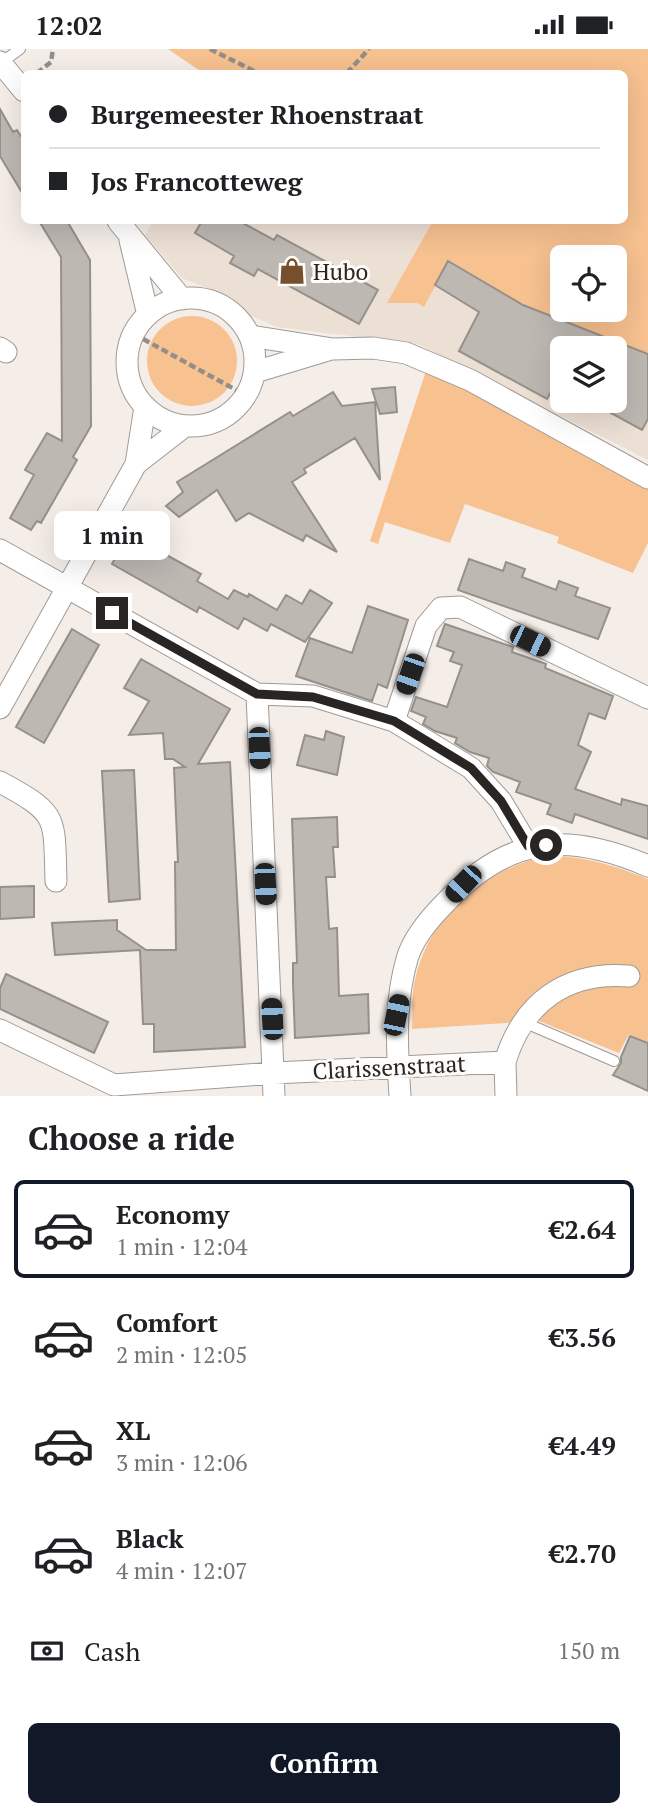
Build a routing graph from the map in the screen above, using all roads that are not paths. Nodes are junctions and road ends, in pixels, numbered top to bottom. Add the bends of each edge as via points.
1 (20, 49) edge
2 (0, 63) edge
3 (21, 88) edge
4 (123, 228) edge
5 (182, 299) junction
6 (148, 315) junction
7 (250, 336) junction
8 (333, 349) junction
9 (255, 372) junction
10 (145, 407) junction
11 (185, 426) junction
12 (136, 464) junction
13 (648, 478) edge
14 (0, 551) edge
15 (66, 589) junction
16 (257, 694) junction
17 (648, 698) edge
18 (0, 708) edge
19 (394, 721) junction
20 (0, 782) edge
21 (528, 846) junction
22 (648, 866) edge
23 (57, 881) dead end
24 (629, 976) dead end
25 (522, 1021) junction
26 (0, 1030) edge
27 (614, 1061) dead end
28 (505, 1062) junction
29 (398, 1067) junction
30 (274, 1073) junction
31 (115, 1091) edge
32 (274, 1096) edge
33 (400, 1096) edge
34 (506, 1096) edge

1 - 2 lane
2 - 3 street
4 - 5 street
4 - 6 street
5 - 6 street
5 - 7 street via 203,299 223,306
6 - 10 street via 129,349 130,380
7 - 8 street
7 - 9 street via 256,353
8 - 9 street
8 - 13 street via 406,353 470,380
9 - 11 street via 247,396 230,414 209,424
10 - 11 street via 163,420
10 - 12 street
11 - 12 street
12 - 15 street
14 - 15 street
15 - 16 street
15 - 18 street
16 - 19 street via 313,697
16 - 30 street
17 - 19 street via 460,607 441,608 426,626
19 - 21 street via 471,768 501,801
20 - 23 street via 41,805 55,829
21 - 22 street via 563,843 600,848
21 - 29 street via 507,853 463,884 419,937 408,956 396,1015
24 - 25 street via 607,974 575,980 548,996
25 - 27 lane
25 - 28 street
26 - 31 street
28 - 29 street, Clarissenstraat
28 - 34 street
29 - 30 street, Clarissenstraat
29 - 33 street
30 - 31 street, Clarissenstraat
30 - 32 street

